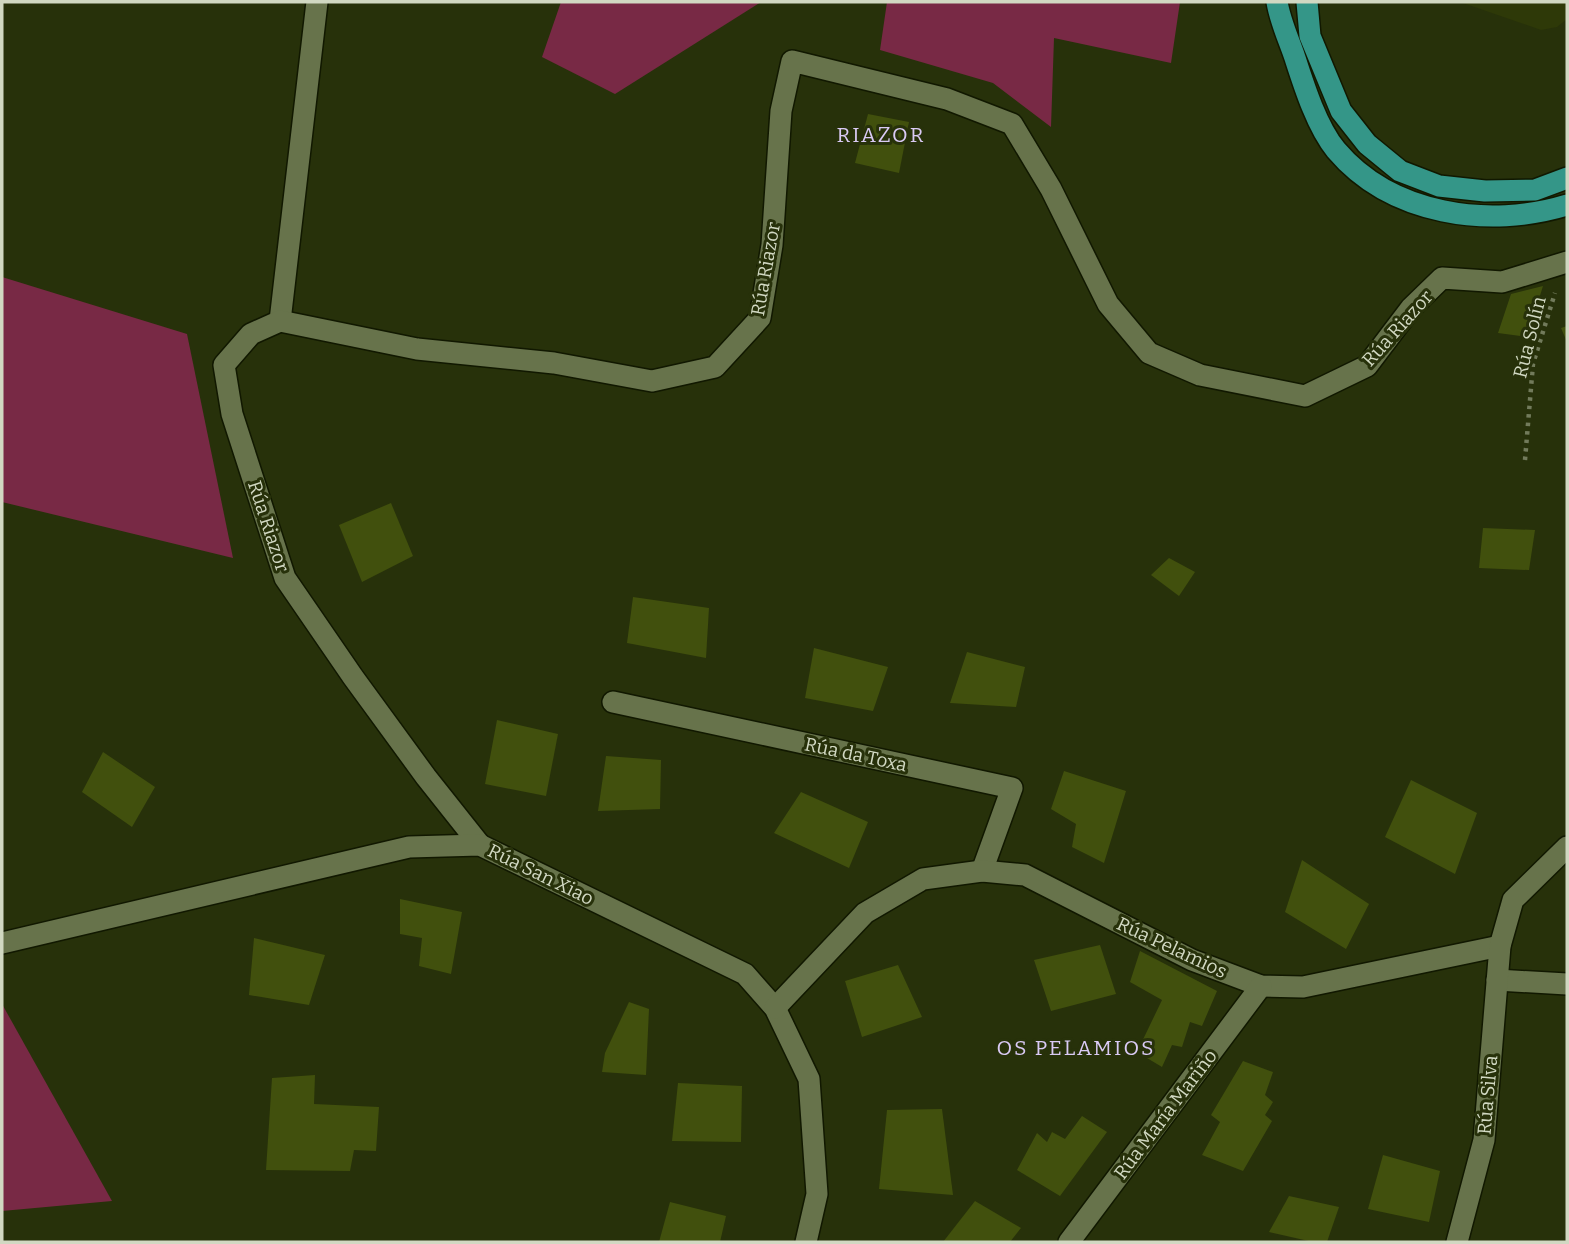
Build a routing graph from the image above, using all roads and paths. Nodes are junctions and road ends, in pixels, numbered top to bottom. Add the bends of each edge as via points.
1 (317, 2) edge
2 (1307, 2) edge
3 (1279, 4) edge
4 (1567, 178) edge
5 (1567, 205) edge
6 (1565, 263) edge
7 (280, 321) junction
8 (1525, 460) dead end
9 (613, 702) dead end
10 (480, 845) junction
11 (1567, 846) edge
12 (982, 871) junction
13 (2, 943) edge
14 (1500, 946) junction
15 (1497, 980) junction
16 (1567, 984) edge
17 (1261, 986) junction
18 (775, 1008) junction
19 (806, 1242) edge
20 (1069, 1242) edge
21 (1457, 1242) edge

1 - 7 street
2 - 4 highway via 1310,36 1341,111 1367,144 1400,171 1439,186 1485,191 1535,190
3 - 5 highway via 1309,100 1335,148 1360,174 1399,197 1442,212 1541,213
6 - 7 street, Rúa Riazor via 1502,282 1442,278 1411,308 1367,366 1305,396 1200,375 1149,353 1108,304 1051,189 1012,124 947,99 792,61 781,111 772,245 760,318 715,367 652,381 554,363 417,349
6 - 8 path, Rúa Solín via 1533,364
7 - 10 street, Rúa Riazor via 251,334 224,365 232,414 285,578 352,677
9 - 12 street, Rúa da Toxa via 1012,788
10 - 13 street, Rúa San Xiao via 409,847
10 - 18 street, Rúa San Xiao via 745,974
11 - 14 street via 1513,900
12 - 17 street, Rúa Pelamios via 1025,874 1192,960
12 - 18 street, Rúa Pelamios via 923,878 865,913
14 - 15 street, Rúa Silva
14 - 17 street, Rúa Pelamios via 1303,987
15 - 16 street
15 - 21 street, Rúa Silva via 1484,1140
17 - 20 street, Rúa María Mariño
18 - 19 street, Rúa San Xiao via 809,1079 817,1194

